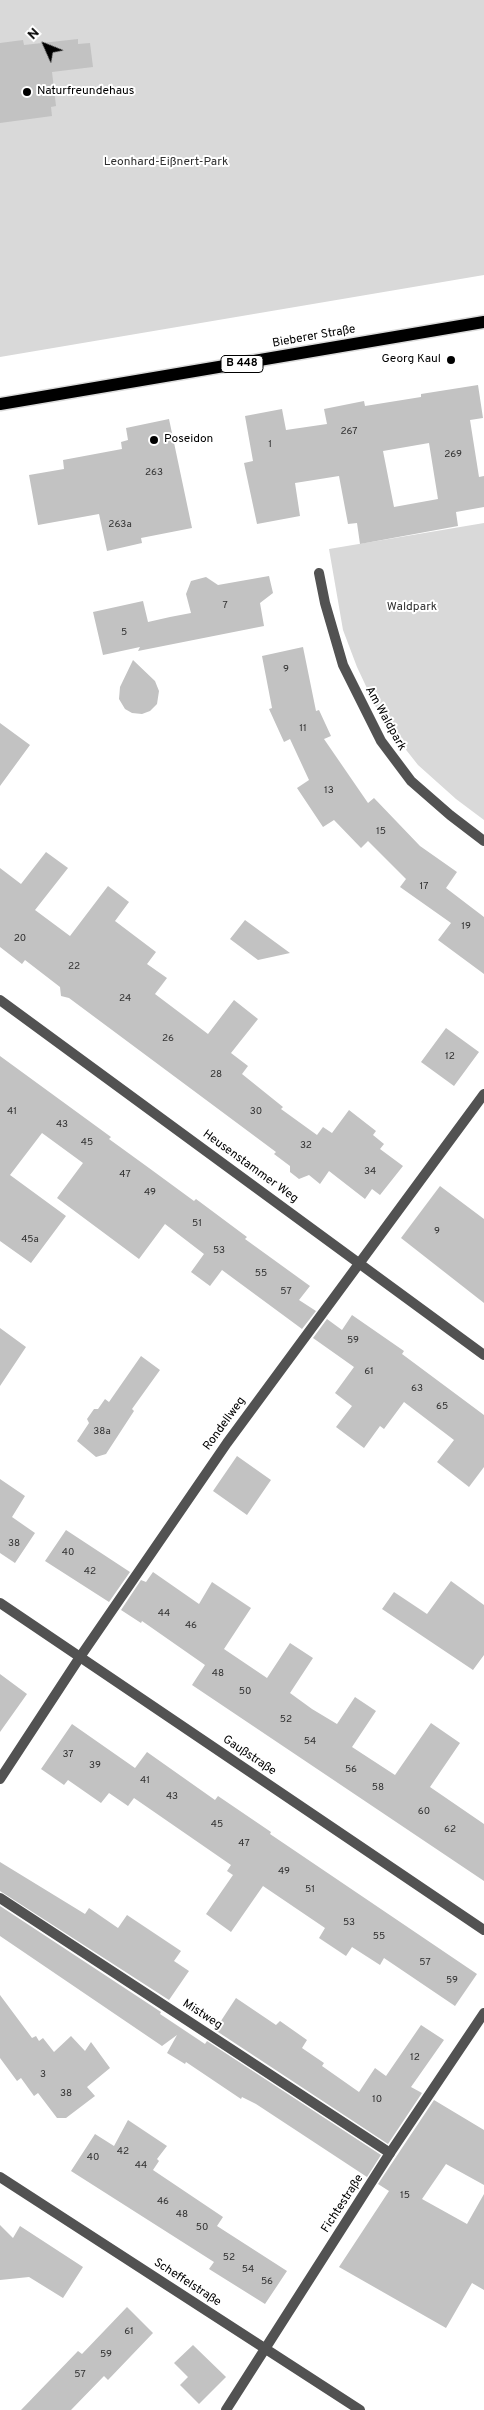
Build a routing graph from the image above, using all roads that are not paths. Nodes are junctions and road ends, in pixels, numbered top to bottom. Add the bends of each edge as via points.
1 (484, 322) edge
2 (0, 404) edge
3 (319, 573) dead end
4 (484, 841) edge
5 (0, 1000) edge
6 (484, 1094) edge
7 (360, 1263) junction
8 (484, 1355) edge
9 (0, 1603) edge
10 (80, 1656) junction
11 (0, 1778) edge
12 (0, 1898) edge
13 (484, 1930) edge
14 (484, 2013) edge
15 (390, 2153) junction
16 (0, 2177) edge
17 (264, 2348) junction
18 (226, 2410) edge
19 (360, 2410) edge

1 - 2 main road, Bieberer Straße / B 448
3 - 4 street, Am Waldpark via 343,665 381,741 411,781
5 - 7 street, Heusenstammer Weg
6 - 7 street, Rondellweg
7 - 8 street, Heusenstammer Weg
7 - 10 street, Rondellweg via 223,1449
9 - 10 street, Gaußstraße
10 - 11 street, Rondellweg
10 - 13 street, Gaußstraße
12 - 15 street, Mistweg
14 - 15 street, Fichtestraße
15 - 17 street, Fichtestraße
16 - 17 street, Scheffelstraße
17 - 18 street, Fichtestraße
17 - 19 street, Scheffelstraße

